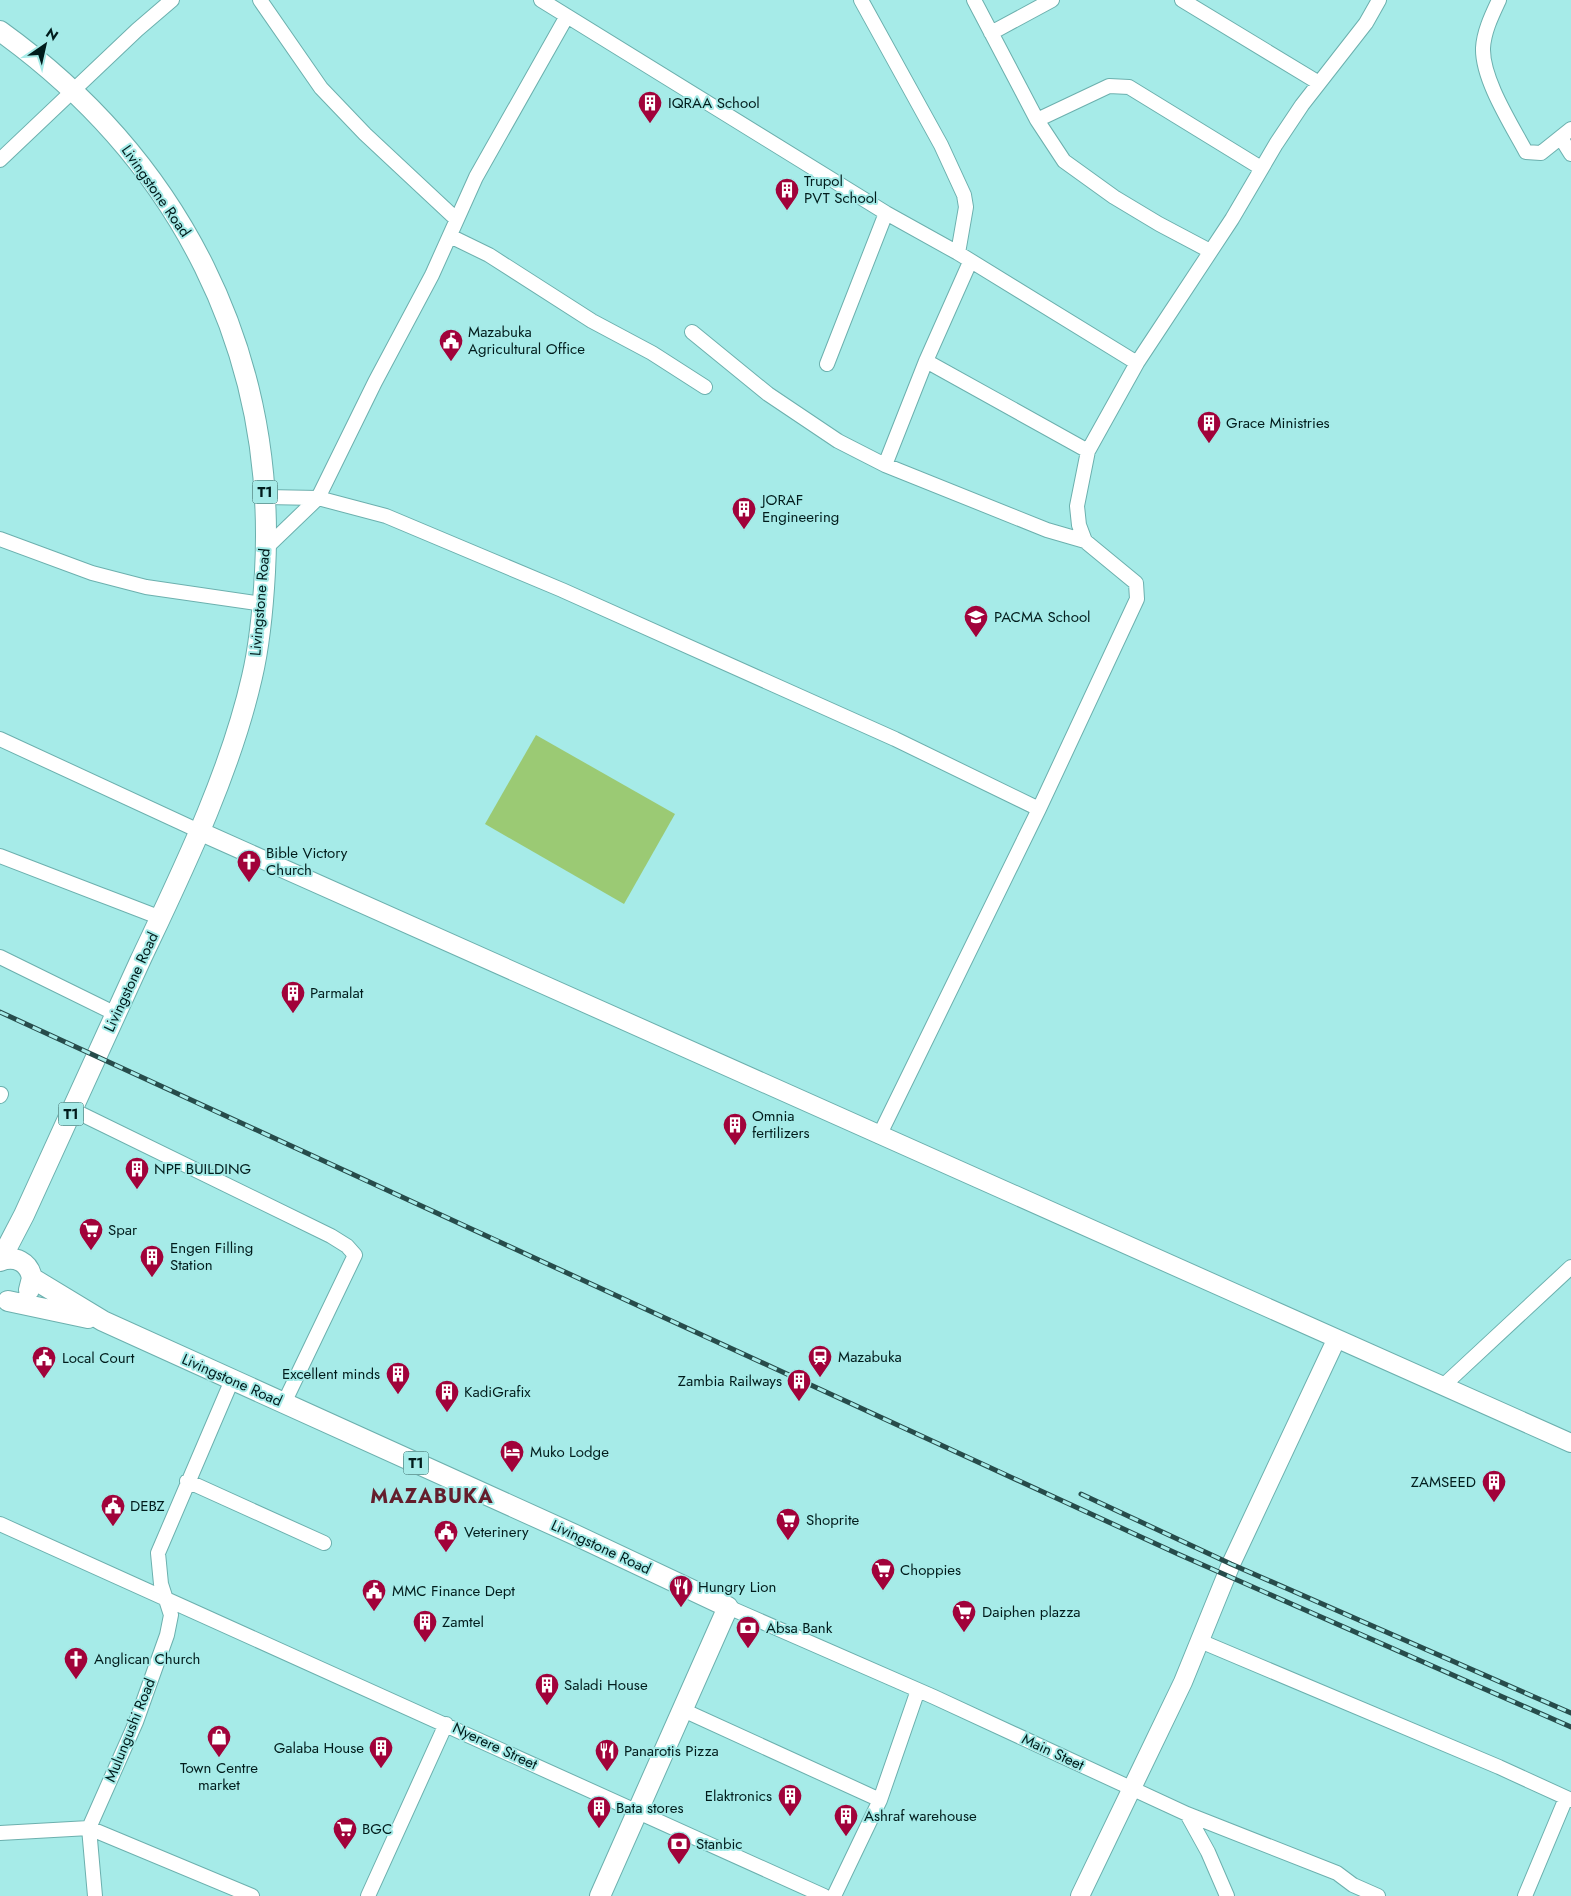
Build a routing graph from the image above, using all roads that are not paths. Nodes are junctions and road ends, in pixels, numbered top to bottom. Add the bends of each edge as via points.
1 (172, 0) edge
2 (260, 0) edge
3 (541, 0) edge
4 (860, 0) edge
5 (974, 0) edge
6 (1052, 0) edge
7 (1182, 0) edge
8 (1499, 0) edge
9 (1373, 3) edge
10 (567, 16) junction
11 (0, 31) edge
12 (991, 33) junction
13 (1319, 83) junction
14 (74, 90) junction
15 (1037, 120) junction
16 (1566, 133) edge
17 (1571, 154) edge
18 (0, 160) edge
19 (1261, 168) junction
20 (886, 213) junction
21 (456, 219) junction
22 (450, 236) junction
23 (1210, 251) junction
24 (958, 253) junction
25 (970, 262) junction
26 (692, 332) dead end
27 (926, 360) junction
28 (1137, 363) junction
29 (827, 364) dead end
30 (705, 387) dead end
31 (1088, 451) junction
32 (885, 465) junction
33 (266, 497) junction
34 (318, 498) junction
35 (0, 540) edge
36 (1086, 540) junction
37 (266, 548) junction
38 (263, 604) junction
39 (0, 740) edge
40 (1038, 809) junction
41 (199, 831) junction
42 (0, 856) edge
43 (161, 918) junction
44 (0, 957) edge
45 (116, 1014) junction
46 (73, 1110) junction
47 (879, 1136) junction
48 (24, 1215) junction
49 (0, 1261) edge
50 (21, 1261) junction
51 (1571, 1267) edge
52 (32, 1278) junction
53 (3, 1300) edge
54 (102, 1321) junction
55 (1336, 1340) junction
56 (232, 1380) junction
57 (1444, 1385) junction
58 (284, 1403) junction
59 (1571, 1444) edge
60 (187, 1481) junction
61 (0, 1524) edge
62 (324, 1543) dead end
63 (165, 1597) junction
64 (728, 1607) junction
65 (1200, 1640) junction
66 (918, 1690) junction
67 (683, 1710) junction
68 (446, 1724) junction
69 (1132, 1789) junction
70 (1569, 1799) edge
71 (880, 1800) junction
72 (638, 1811) junction
73 (1187, 1814) junction
74 (89, 1828) junction
75 (0, 1833) edge
76 (95, 1896) edge
77 (252, 1896) edge
78 (368, 1896) edge
79 (600, 1896) edge
80 (824, 1896) edge
81 (834, 1896) edge
82 (1080, 1896) edge
83 (1227, 1896) edge
84 (1378, 1896) edge
85 (1525, 1896) edge

1 - 14 street
2 - 21 street via 320,88
3 - 10 street
4 - 24 street via 941,146 964,195 966,207
5 - 12 street
6 - 12 street
7 - 13 street
8 - 16 street via 1487,28 1484,48 1485,67 1502,106 1526,152 1541,153
9 - 13 street via 1366,23
10 - 20 street
10 - 21 street via 476,177
11 - 14 highway, Livingstone Road / T1
12 - 15 street
13 - 19 street
14 - 18 street
14 - 33 highway, Livingstone Road / T1 via 121,141 156,186 185,229 220,300 241,353 253,403
15 - 19 street via 1110,86 1129,87
15 - 23 street via 1064,160 1082,174 1159,224
16 - 17 street
19 - 23 street
20 - 24 street
20 - 29 street
21 - 22 street
22 - 30 street via 489,255 592,321 652,352
22 - 34 street
23 - 28 street
24 - 25 street
25 - 27 street
25 - 28 street
26 - 32 street via 790,410 824,433
27 - 31 street
27 - 32 street
28 - 31 street
31 - 36 street via 1077,516
32 - 36 street via 1047,530
33 - 34 street
33 - 37 highway, Livingstone Road / T1
34 - 37 street
34 - 40 street via 386,516 562,590 895,739
35 - 38 street via 92,573 146,587
36 - 40 street via 1131,576 1136,583 1137,599
37 - 38 highway, Livingstone Road / T1
38 - 41 highway, Livingstone Road / T1 via 252,678
39 - 41 street
40 - 47 street
41 - 43 highway, Livingstone Road / T1
41 - 47 main road
42 - 43 street
43 - 45 highway, Livingstone Road / T1
44 - 45 street
45 - 46 highway, Livingstone Road / T1
46 - 48 highway, Livingstone Road / T1
46 - 58 street via 331,1236 355,1255
47 - 55 main road
48 - 49 highway, Livingstone Road / T1
48 - 50 highway, Livingstone Road / T1
49 - 50 highway, Livingstone Road / T1 via 14,1258
50 - 52 highway, Livingstone Road / T1 via 29,1268
51 - 57 street
52 - 53 highway, Livingstone Road / T1 via 28,1292 22,1298
52 - 54 highway, Livingstone Road / T1
53 - 54 highway, Livingstone Road / T1
54 - 56 highway, Livingstone Road / T1
55 - 57 main road
55 - 65 main road
56 - 58 highway, Livingstone Road / T1
56 - 60 street, Mulungushi Road
57 - 59 main road
58 - 64 highway, Livingstone Road / T1
60 - 62 street
60 - 63 street, Mulungushi Road via 158,1554
61 - 63 street, Nyerere Street
63 - 68 street, Nyerere Street
63 - 74 street, Mulungushi Road via 172,1615 168,1635 136,1722
64 - 66 street, Main Steet
64 - 67 highway
65 - 69 main road
65 - 70 street
66 - 69 street, Main Steet
66 - 71 street
67 - 71 street
67 - 72 highway
68 - 72 street, Nyerere Street
68 - 78 street
69 - 73 street, Main Steet
69 - 82 main road
70 - 85 street
71 - 81 street
72 - 79 highway
72 - 80 street, Nyerere Street
73 - 83 street
73 - 84 street, Main Steet via 1337,1873 1353,1885
74 - 75 street
74 - 76 street
74 - 77 street

